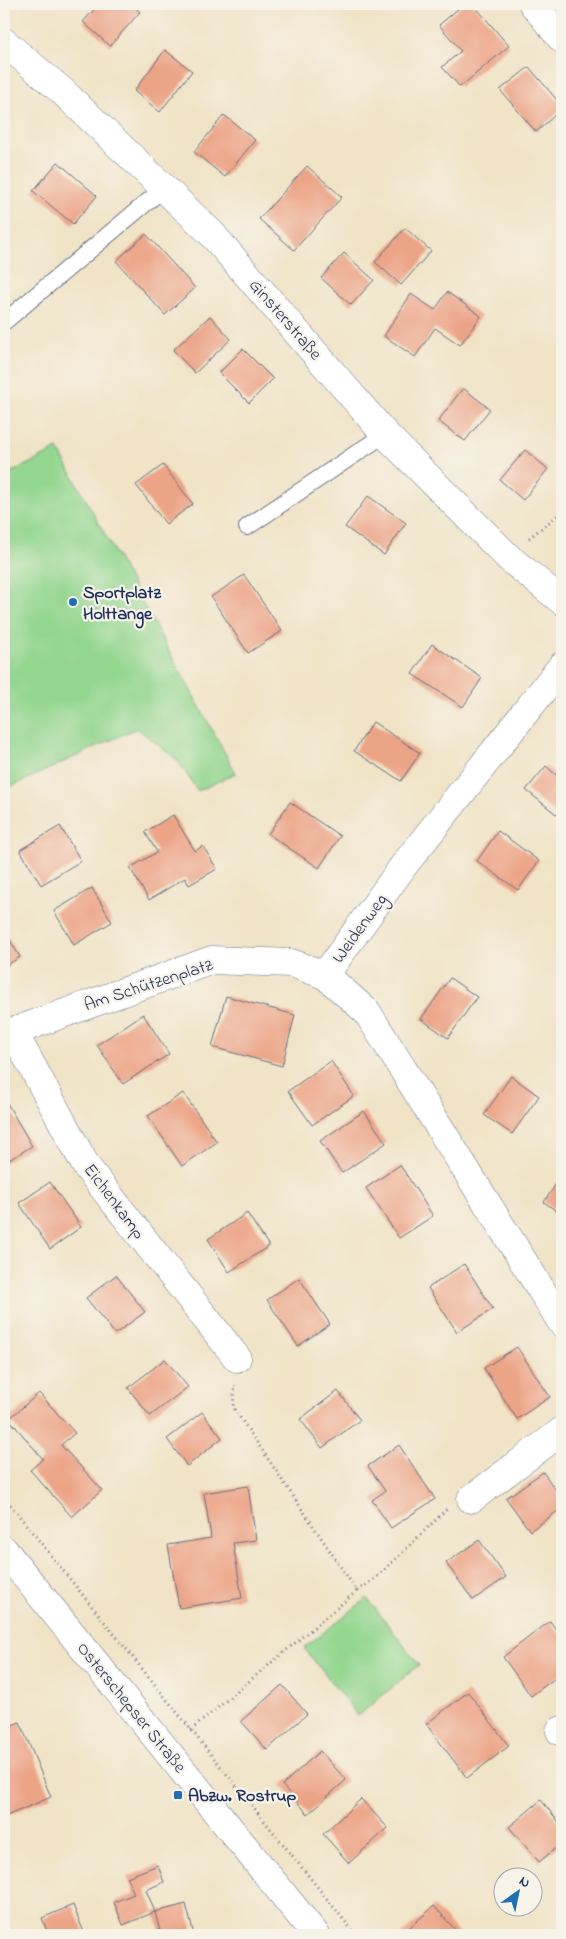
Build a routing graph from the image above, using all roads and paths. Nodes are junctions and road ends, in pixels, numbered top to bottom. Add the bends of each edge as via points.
1 (533, 4) edge
2 (562, 38) edge
3 (4, 42) edge
4 (164, 188) junction
5 (4, 322) edge
6 (386, 434) junction
7 (562, 512) edge
8 (247, 527) dead end
9 (510, 559) junction
10 (562, 601) edge
11 (562, 666) edge
12 (325, 976) junction
13 (8, 1033) edge
14 (562, 1322) edge
15 (237, 1358) joint
16 (562, 1431) edge
17 (4, 1497) edge
18 (471, 1499) joint
19 (4, 1550) edge
20 (358, 1591) junction
21 (191, 1730) junction
22 (352, 1931) junction
23 (316, 1935) edge
24 (344, 1935) edge
25 (356, 1935) edge

1 - 2 street
3 - 4 street, Ginsterstraße via 61,90
4 - 5 lane
4 - 6 street, Ginsterstraße via 212,233
6 - 8 lane
6 - 9 street, Ginsterstraße
7 - 9 path via 523,542
9 - 10 street, Ginsterstraße
11 - 12 street, Weidenweg via 404,865
12 - 13 street, Am Schützenplatz via 291,964 212,960
12 - 14 street, Weidenweg via 367,1012
13 - 15 street, Eichenkamp via 86,1166
15 - 20 path via 233,1407
16 - 18 street
17 - 21 path
18 - 20 path via 445,1509 378,1576
19 - 23 street, Osterschepser Straße
20 - 21 path
21 - 22 path
22 - 24 path
22 - 25 path

